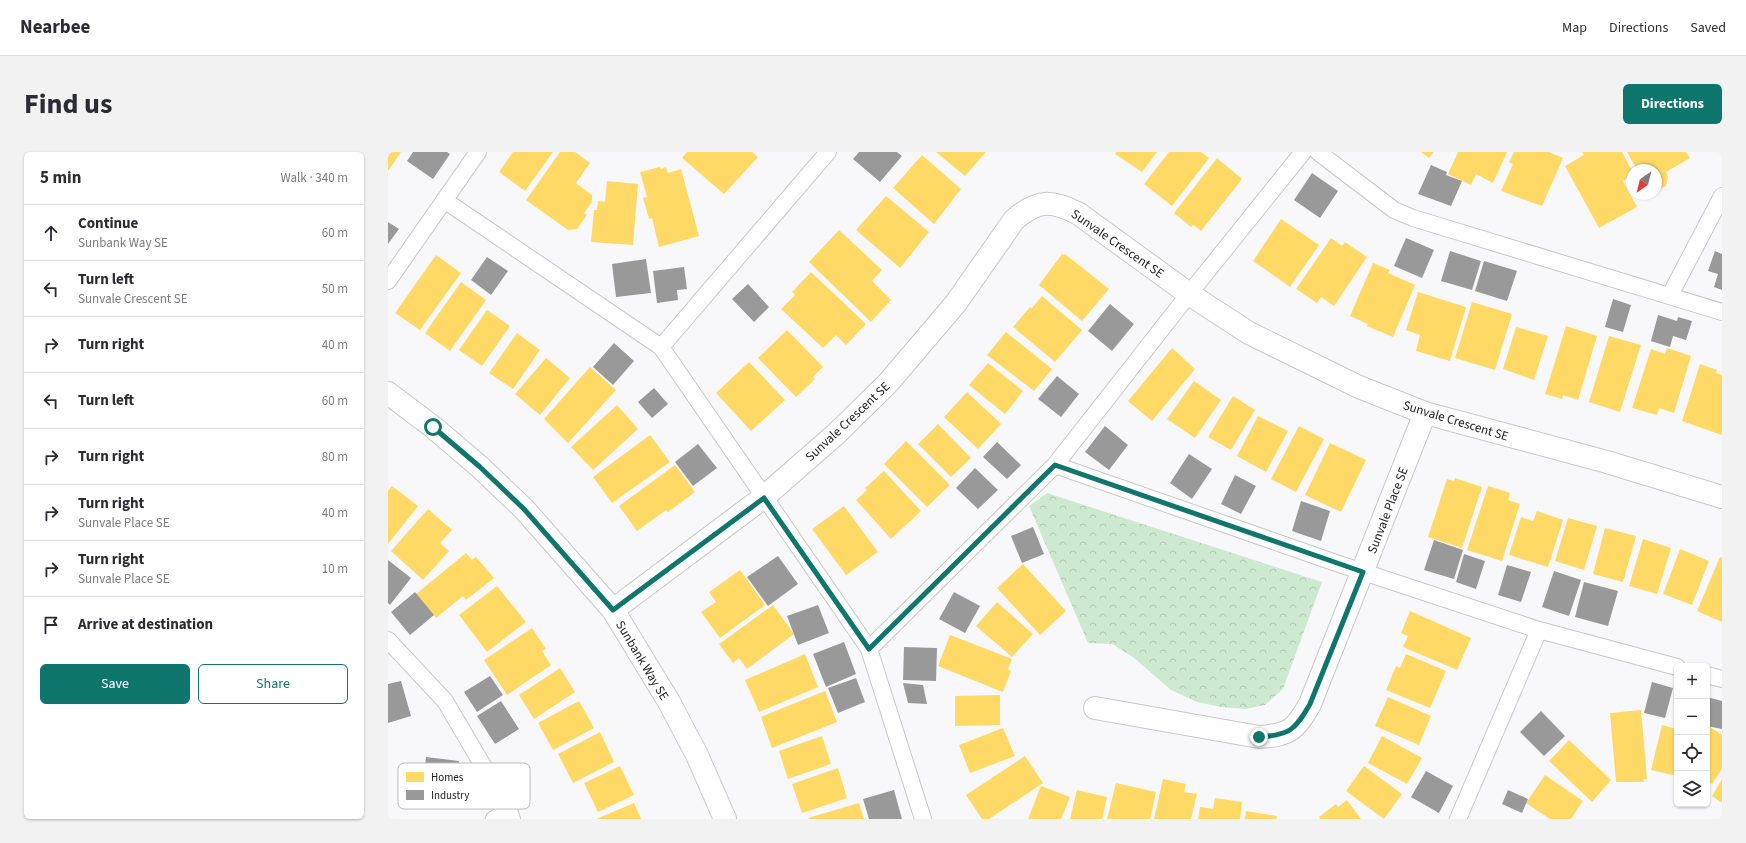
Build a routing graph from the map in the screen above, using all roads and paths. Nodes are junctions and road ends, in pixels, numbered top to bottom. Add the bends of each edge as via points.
1 (478, 152) edge
2 (828, 152) edge
3 (1303, 152) edge
4 (1318, 152) edge
5 (1722, 196) edge
6 (444, 200) junction
7 (388, 281) edge
8 (1189, 294) junction
9 (1670, 295) junction
10 (1722, 312) edge
11 (661, 347) junction
12 (388, 394) edge
13 (1425, 413) junction
14 (1055, 465) junction
15 (1722, 497) edge
16 (764, 498) junction
17 (1363, 572) junction
18 (613, 610) junction
19 (1539, 630) junction
20 (388, 640) edge
21 (869, 649) junction
22 (1674, 666) edge
23 (1710, 676) edge
24 (1722, 679) edge
25 (1095, 708) dead end
26 (480, 763) edge
27 (510, 815) edge
28 (494, 819) edge
29 (725, 819) edge
30 (923, 819) edge
31 (1458, 819) edge

1 - 6 lane
2 - 11 lane
3 - 8 lane
4 - 9 lane via 1394,210 1412,218
5 - 9 lane
6 - 7 lane
6 - 11 lane
8 - 13 street, Sunvale Crescent SE via 1249,333 1314,366
8 - 14 lane
8 - 16 street, Sunvale Crescent SE via 1079,214 1061,204 1042,203 1027,209 1014,220 956,303 888,384
9 - 10 lane
11 - 16 lane
12 - 18 street, Sunbank Way SE via 433,427 524,509
13 - 15 street, Sunvale Crescent SE via 1607,462
13 - 17 street, Sunvale Place SE
14 - 17 lane
14 - 21 lane
16 - 18 street, Sunvale Crescent SE
16 - 21 lane
17 - 19 lane
17 - 25 street, Sunvale Place SE via 1310,704 1301,720 1290,731 1276,736 1259,737
18 - 29 street, Sunbank Way SE via 669,702 698,756
19 - 22 lane
19 - 31 lane
20 - 26 lane via 445,701
21 - 30 lane
23 - 24 lane
27 - 28 lane

